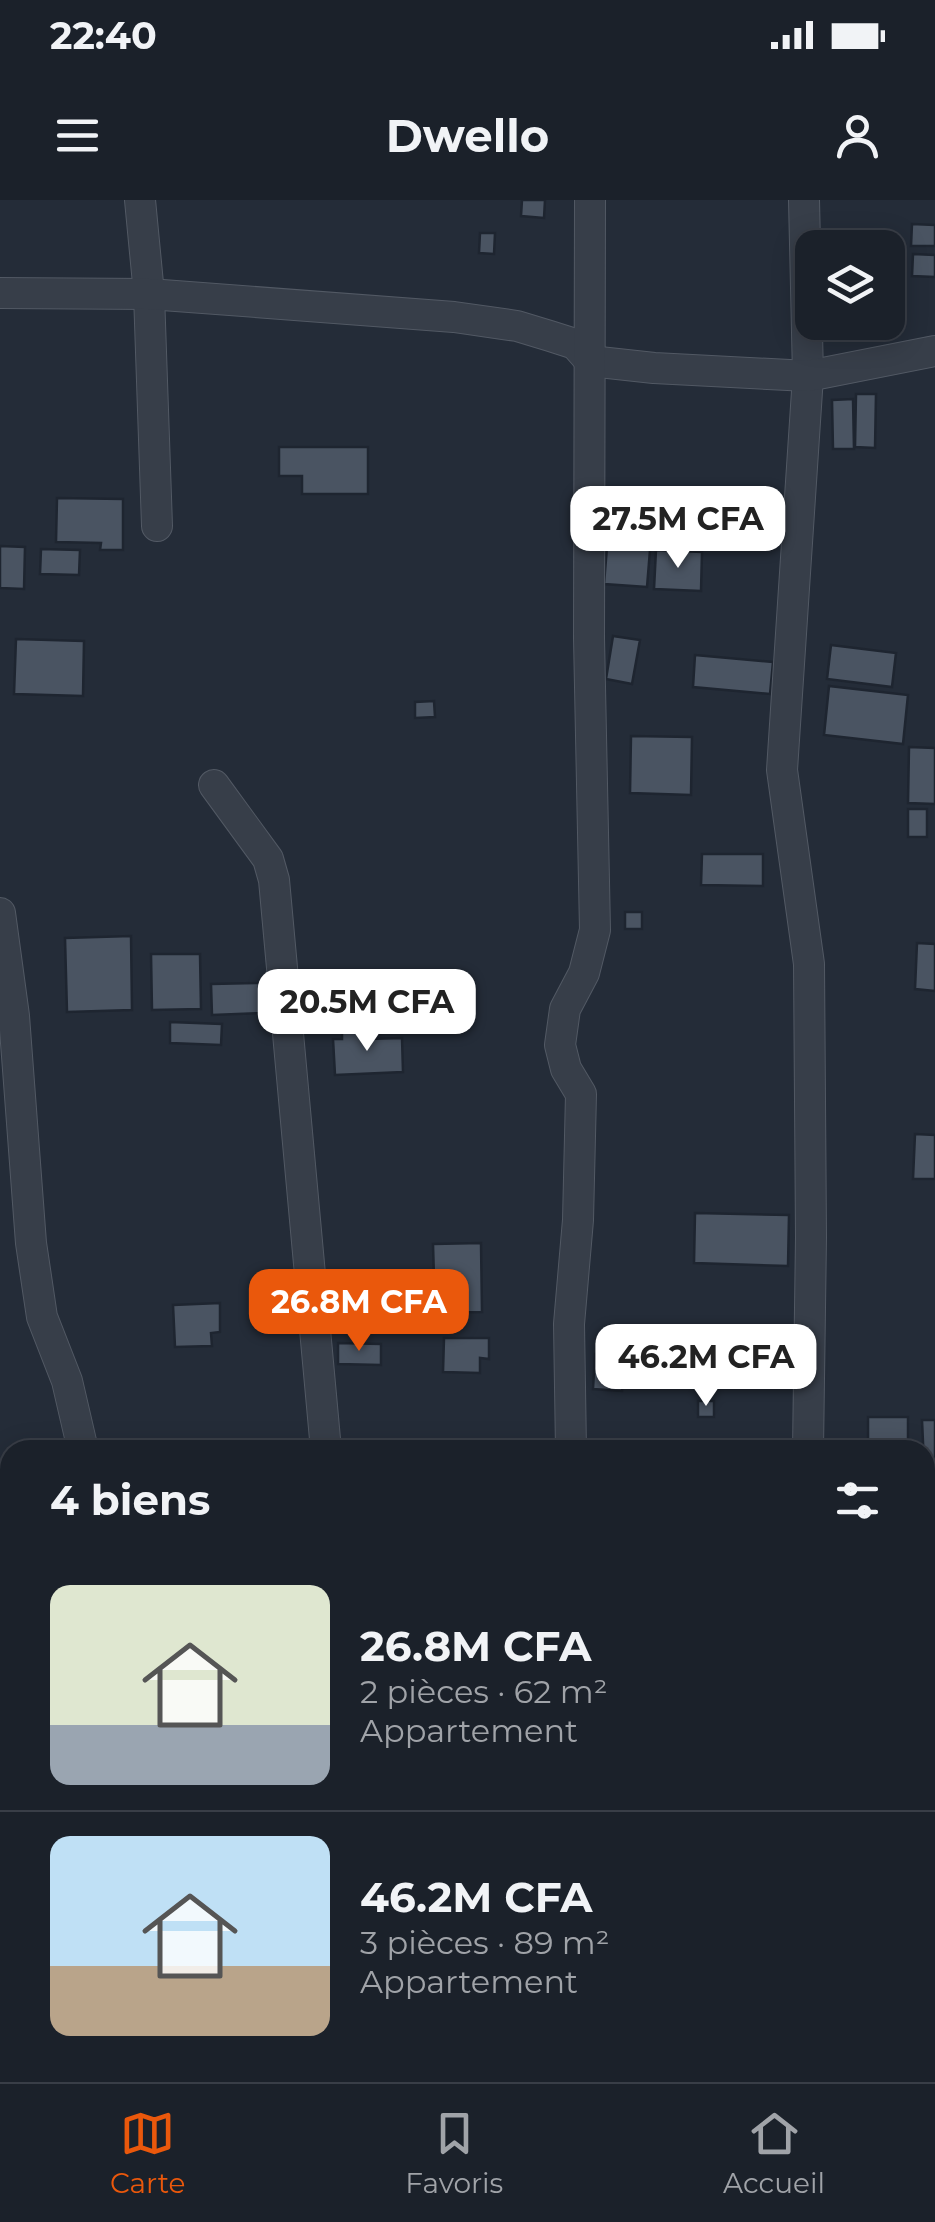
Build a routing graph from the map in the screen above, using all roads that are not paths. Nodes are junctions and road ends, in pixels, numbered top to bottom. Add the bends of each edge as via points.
1 (140, 200) edge
2 (590, 200) edge
3 (804, 200) edge
4 (0, 293) edge
5 (149, 294) junction
6 (935, 351) edge
7 (590, 361) junction
8 (808, 376) junction
9 (157, 526) dead end
10 (214, 786) dead end
11 (0, 912) edge
12 (81, 1440) edge
13 (325, 1440) edge
14 (571, 1440) edge
15 (808, 1440) edge

1 - 5 street
2 - 7 street
3 - 8 street
4 - 5 street
5 - 7 street via 517,326 575,344
5 - 9 street
6 - 8 street
7 - 8 street
7 - 14 street via 595,930 565,1010 560,1045 581,1094
8 - 15 street via 782,770 809,964
10 - 13 street via 260,847 274,880
11 - 12 street via 42,1317

